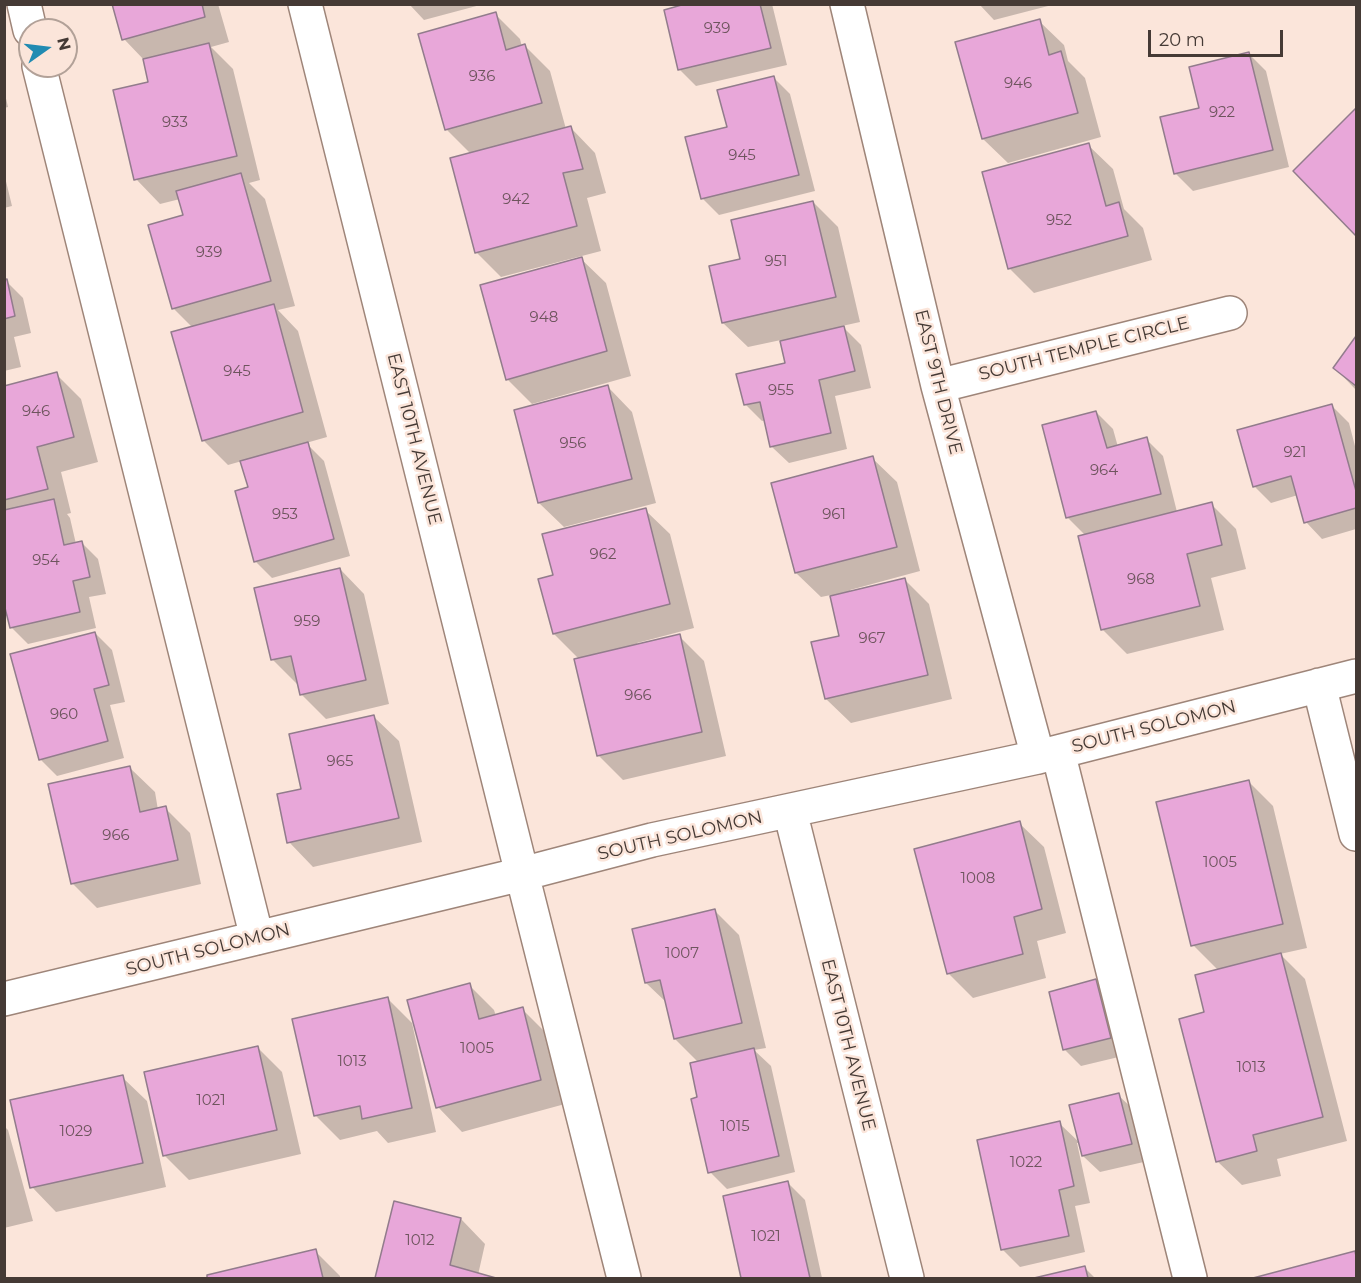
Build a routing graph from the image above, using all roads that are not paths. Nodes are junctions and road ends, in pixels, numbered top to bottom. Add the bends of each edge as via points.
1 (305, 4) edge
2 (847, 4) edge
3 (42, 78) edge
4 (1230, 313) dead end
5 (938, 386) junction
6 (1356, 676) edge
7 (1319, 685) junction
8 (1048, 754) junction
9 (790, 811) junction
10 (1356, 834) edge
11 (522, 874) junction
12 (257, 938) junction
13 (4, 999) edge
14 (624, 1278) edge
15 (907, 1278) edge
16 (1190, 1278) edge

1 - 11 street, EAST 10TH AVENUE
2 - 5 street, EAST 9TH DRIVE
3 - 12 street
4 - 5 street, SOUTH TEMPLE CIRCLE
5 - 8 street, EAST 9TH DRIVE
6 - 7 street, SOUTH SOLOMON
7 - 8 street, SOUTH SOLOMON
7 - 10 street
8 - 9 street, SOUTH SOLOMON
8 - 16 street, EAST 9TH DRIVE
9 - 11 street, SOUTH SOLOMON via 652,840
9 - 15 street, EAST 10TH AVENUE
11 - 12 street, SOUTH SOLOMON
11 - 14 street, EAST 10TH AVENUE
12 - 13 street, SOUTH SOLOMON

